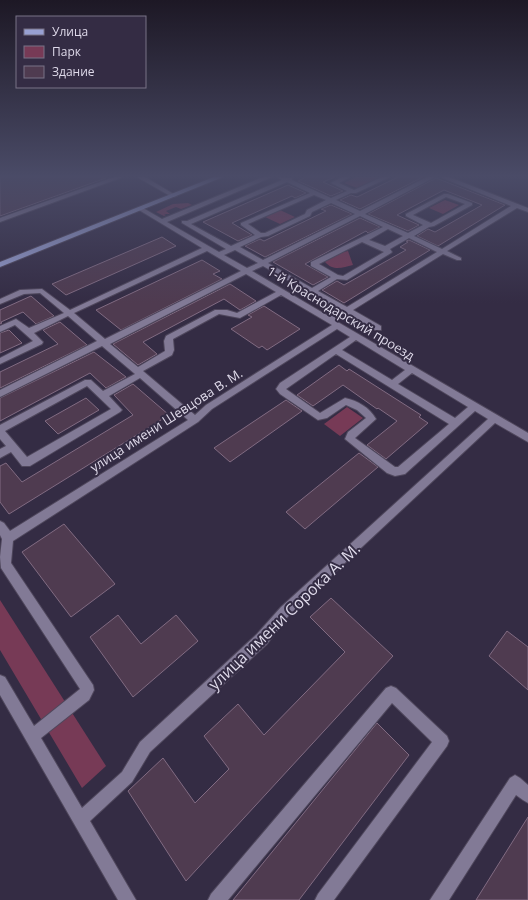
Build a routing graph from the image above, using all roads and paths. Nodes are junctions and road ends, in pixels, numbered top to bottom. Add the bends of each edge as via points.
1 (116, 219) edge
2 (159, 219) edge
3 (168, 219) edge
4 (180, 219) edge
5 (197, 219) edge
6 (254, 219) edge
7 (299, 219) edge
8 (349, 219) edge
9 (370, 219) edge
10 (416, 219) edge
11 (443, 219) edge
12 (495, 219) edge
13 (163, 221) junction
14 (187, 223) junction
15 (428, 225) junction
16 (388, 227) junction
17 (260, 235) junction
18 (408, 236) junction
19 (365, 239) junction
20 (208, 248) junction
21 (233, 248) junction
22 (385, 249) junction
23 (442, 252) junction
24 (218, 254) junction
25 (459, 259) dead end
26 (263, 262) junction
27 (0, 265) edge
28 (247, 271) junction
29 (336, 277) junction
30 (312, 291) junction
31 (281, 292) junction
32 (0, 302) edge
33 (346, 311) junction
34 (69, 313) junction
35 (334, 323) junction
36 (378, 328) dead end
37 (0, 329) edge
38 (28, 332) junction
39 (357, 336) junction
40 (104, 342) junction
41 (336, 350) junction
42 (0, 361) edge
43 (412, 369) junction
44 (139, 373) junction
45 (392, 384) junction
46 (0, 394) edge
47 (102, 396) junction
48 (475, 406) junction
49 (494, 418) junction
50 (195, 420) junction
51 (455, 423) junction
52 (0, 430) edge
53 (528, 438) edge
54 (13, 447) junction
55 (0, 454) edge
56 (0, 526) edge
57 (8, 538) junction
58 (2, 565) edge
59 (0, 682) edge
60 (32, 736) junction
61 (528, 795) edge
62 (80, 820) junction
63 (127, 900) edge
64 (217, 900) edge
65 (324, 900) edge
66 (439, 900) edge

1 - 27 main road
2 - 13 street, 1-й Краснодарский проезд
3 - 13 street
4 - 14 street
5 - 14 street
6 - 17 street via 243,224
7 - 17 street via 266,235
8 - 26 street
9 - 16 street
10 - 15 street
11 - 15 street
12 - 23 street, улица имени Шевцова В. М.
13 - 20 street, 1-й Краснодарский проезд
14 - 21 street
15 - 18 street
16 - 18 street
16 - 19 street
17 - 21 street
18 - 22 street
18 - 23 street
19 - 22 street
19 - 29 street via 360,239 314,264
20 - 24 street, 1-й Краснодарский проезд
20 - 34 street
21 - 24 street
21 - 26 street
22 - 29 street via 389,252 342,279
23 - 25 street
23 - 33 street, улица имени Шевцова В. М.
24 - 28 street, 1-й Краснодарский проезд
26 - 28 street
26 - 30 street
28 - 31 street, 1-й Краснодарский проезд
28 - 40 street
29 - 30 street
30 - 33 street
31 - 35 street, 1-й Краснодарский проезд
31 - 44 street via 238,316 218,312 170,338 169,353
32 - 34 street via 23,292 42,291
33 - 35 street, улица имени Шевцова В. М.
33 - 36 street
34 - 38 street
34 - 40 street
35 - 39 street, 1-й Краснодарский проезд
35 - 50 street, улица имени Шевцова В. М. via 209,407
37 - 38 street via 16,321
38 - 42 street via 39,342
39 - 41 street
39 - 43 street, 1-й Краснодарский проезд
40 - 44 street
40 - 46 street
41 - 45 street
41 - 51 street via 281,389 318,417 324,416 345,401 369,416 371,419 351,435 350,439 395,472 400,471
43 - 45 street
43 - 48 street, 1-й Краснодарский проезд
44 - 47 street
44 - 50 street
45 - 51 street
47 - 52 street via 88,382
47 - 54 street via 117,410 26,463
48 - 49 street, 1-й Краснодарский проезд
48 - 51 street
49 - 53 street, 1-й Краснодарский проезд
49 - 62 street, улица имени Сорока А. М. via 285,610 262,639 145,748 127,777
50 - 57 street, улица имени Шевцова В. М.
52 - 54 street
54 - 55 street
56 - 57 street
57 - 58 street
58 - 60 street via 87,690
59 - 60 street
60 - 62 street
61 - 66 street via 515,783
62 - 63 street
64 - 65 street via 391,693 442,741

